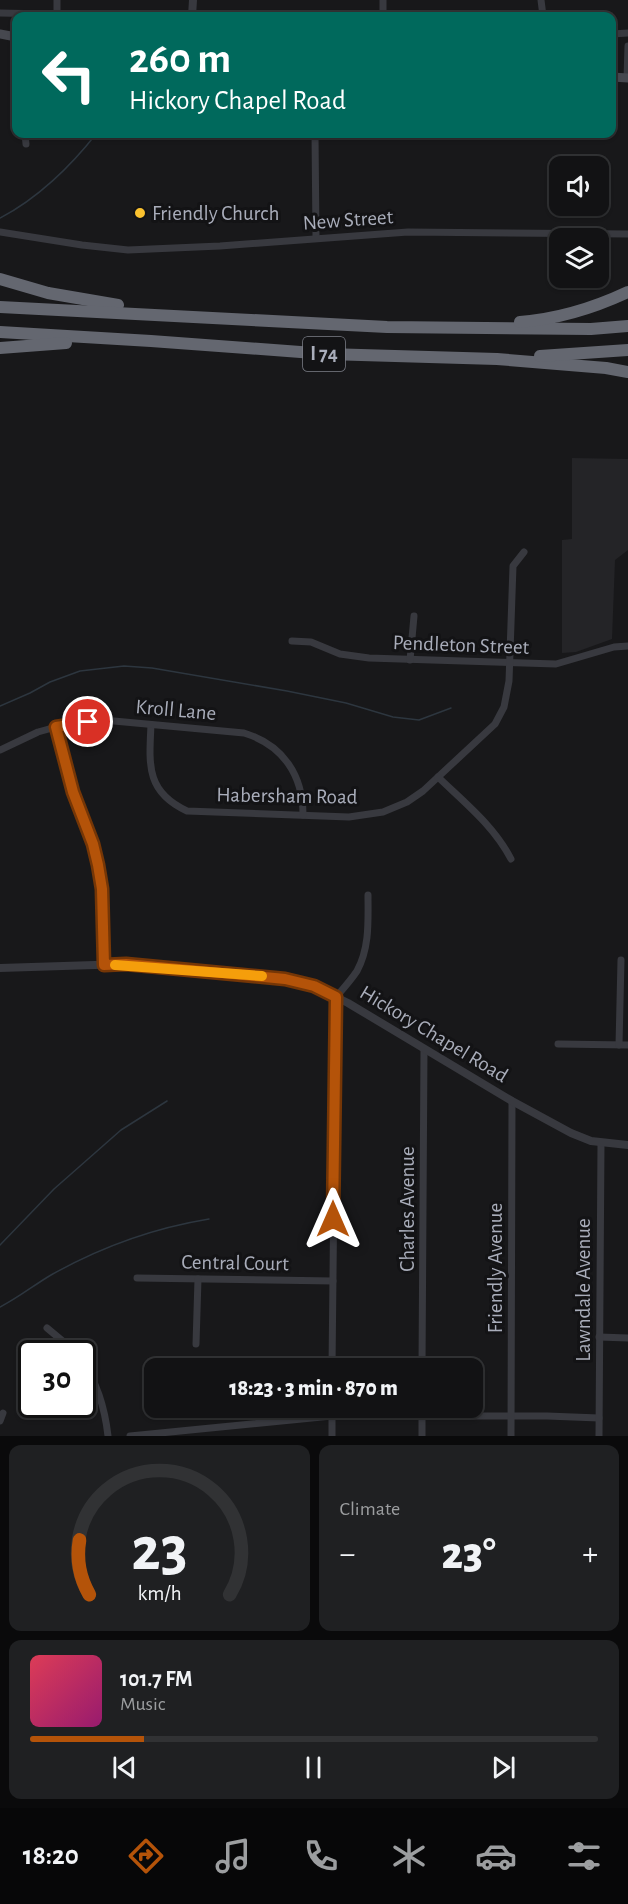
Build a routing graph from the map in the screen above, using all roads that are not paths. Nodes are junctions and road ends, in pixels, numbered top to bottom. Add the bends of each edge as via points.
1 (628, 46) edge
2 (628, 78) edge
3 (25, 138) edge
4 (315, 138) edge
5 (26, 144) dead end
6 (0, 232) edge
7 (628, 234) edge
8 (316, 238) junction
9 (0, 279) edge
10 (628, 292) edge
11 (0, 307) edge
12 (190, 316) junction
13 (628, 326) edge
14 (475, 329) junction
15 (0, 332) edge
16 (151, 341) junction
17 (0, 348) edge
18 (628, 350) edge
19 (497, 359) junction
20 (628, 372) edge
21 (524, 552) dead end
22 (414, 616) dead end
23 (292, 641) dead end
24 (628, 645) edge
25 (410, 660) junction
26 (510, 663) junction
27 (151, 725) junction
28 (56, 727) junction
29 (0, 750) edge
30 (438, 777) junction
31 (303, 815) junction
32 (511, 859) dead end
33 (368, 895) dead end
34 (621, 960) dead end
35 (104, 965) junction
36 (0, 968) edge
37 (336, 997) junction
38 (558, 1044) dead end
39 (619, 1045) junction
40 (628, 1046) edge
41 (424, 1049) junction
42 (512, 1101) junction
43 (601, 1143) junction
44 (628, 1145) edge
45 (137, 1278) dead end
46 (198, 1279) junction
47 (333, 1281) junction
48 (47, 1328) dead end
49 (599, 1337) junction
50 (628, 1338) edge
51 (61, 1340) edge
52 (196, 1344) dead end
53 (333, 1358) edge
54 (422, 1358) edge
55 (96, 1386) edge
56 (483, 1416) edge
57 (511, 1416) junction
58 (312, 1418) edge
59 (332, 1418) edge
60 (422, 1418) edge
61 (599, 1418) junction
62 (108, 1436) edge
63 (129, 1436) edge
64 (332, 1436) edge
65 (422, 1436) edge
66 (511, 1436) edge
67 (599, 1436) edge

1 - 2 street
3 - 5 street
4 - 8 street
6 - 8 street, New Street via 128,250
7 - 8 street, New Street via 408,232
9 - 12 highway via 71,298 166,308
10 - 14 highway via 568,314
11 - 12 highway, I 74
12 - 14 highway, I 74
13 - 14 highway, I 74
15 - 16 highway, I 74
16 - 17 highway via 130,346 68,343
16 - 19 highway, I 74 via 327,354
18 - 19 highway, I 74
19 - 20 highway
21 - 26 street, Habersham Road via 513,566
22 - 25 street
23 - 25 street, Pendleton Street via 311,642 340,654
24 - 26 street, Pendleton Street via 556,664
25 - 26 street, Pendleton Street
26 - 30 street, Habersham Road via 504,707 495,724
27 - 28 street, Kroll Lane via 103,720
27 - 31 street, Kroll Lane via 244,733 266,742 294,771 302,792
27 - 31 street, Habersham Road via 152,775 162,793 176,806 187,811
28 - 29 street, Kroll Lane
28 - 35 street via 98,865
30 - 31 street, Habersham Road via 407,802 383,812
30 - 32 street via 499,837
33 - 37 street via 367,945 362,961
34 - 39 street
35 - 36 street, Hickory Chapel Road
35 - 37 street, Hickory Chapel Road via 285,979 314,986
37 - 41 street, Hickory Chapel Road
37 - 47 street
38 - 39 street
39 - 40 street
41 - 42 street, Hickory Chapel Road
41 - 54 street, Charles Avenue
42 - 43 street, Hickory Chapel Road via 571,1133
42 - 57 street, Friendly Avenue
43 - 44 street, Hickory Chapel Road
43 - 49 street, Lawndale Avenue
45 - 46 street, Central Court
46 - 47 street, Central Court
46 - 52 street
47 - 53 street
48 - 51 street
49 - 50 street
49 - 61 street, Lawndale Avenue
55 - 62 street
56 - 57 street
57 - 61 street
57 - 66 street, Friendly Avenue
58 - 63 street
59 - 64 street
60 - 65 street
61 - 67 street, Lawndale Avenue

